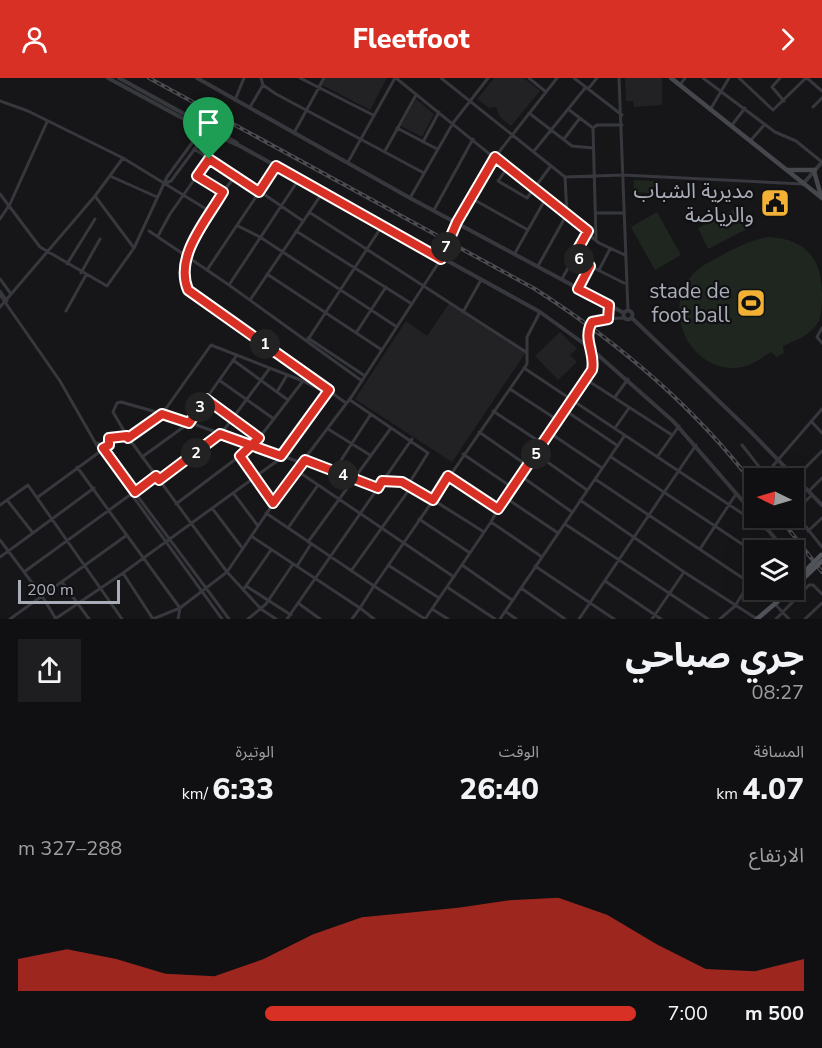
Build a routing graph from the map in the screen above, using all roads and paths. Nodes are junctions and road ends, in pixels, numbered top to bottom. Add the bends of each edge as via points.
1 (108, 78) edge
2 (119, 78) edge
3 (196, 78) edge
4 (244, 78) edge
5 (261, 78) edge
6 (300, 78) edge
7 (324, 78) edge
8 (396, 78) edge
9 (441, 78) edge
10 (487, 78) edge
11 (529, 78) edge
12 (557, 78) edge
13 (574, 78) edge
14 (597, 78) edge
15 (619, 78) edge
16 (671, 78) edge
17 (685, 78) edge
18 (704, 78) edge
19 (729, 78) edge
20 (739, 78) edge
21 (780, 78) edge
22 (806, 78) edge
23 (263, 85) junction
24 (680, 85) junction
25 (319, 87) junction
26 (587, 88) junction
27 (546, 92) junction
28 (722, 92) junction
29 (822, 92) edge
30 (416, 95) junction
31 (822, 98) edge
32 (235, 100) junction
33 (0, 101) edge
34 (470, 101) junction
35 (784, 101) junction
36 (813, 107) dead end
37 (745, 108) junction
38 (249, 109) junction
39 (568, 109) junction
40 (306, 110) junction
41 (710, 110) junction
42 (439, 112) junction
43 (529, 113) junction
44 (373, 115) junction
45 (621, 115) junction
46 (580, 118) junction
47 (47, 122) junction
48 (453, 123) junction
49 (205, 124) junction
50 (765, 124) junction
51 (622, 125) junction
52 (732, 125) junction
53 (210, 127) junction
54 (397, 128) junction
55 (592, 128) junction
56 (202, 129) junction
57 (551, 130) junction
58 (208, 132) junction
59 (294, 133) junction
60 (512, 134) junction
61 (361, 138) junction
62 (223, 139) junction
63 (564, 139) junction
64 (473, 140) junction
65 (751, 140) junction
66 (423, 142) junction
67 (240, 146) junction
68 (593, 148) junction
69 (194, 149) junction
70 (437, 149) junction
71 (385, 151) junction
72 (534, 152) junction
73 (495, 157) junction
74 (123, 158) junction
75 (209, 159) junction
76 (348, 162) junction
77 (822, 162) edge
78 (276, 166) junction
79 (551, 166) junction
80 (508, 167) junction
81 (786, 170) junction
82 (815, 171) junction
83 (424, 172) junction
84 (236, 175) junction
85 (110, 176) junction
86 (197, 176) junction
87 (594, 176) junction
88 (623, 176) junction
89 (565, 177) junction
90 (299, 179) junction
91 (166, 183) junction
92 (803, 184) junction
93 (534, 187) junction
94 (223, 192) junction
95 (259, 192) junction
96 (323, 192) junction
97 (0, 194) edge
98 (184, 195) junction
99 (94, 196) junction
100 (157, 197) junction
101 (410, 198) junction
102 (471, 198) junction
103 (546, 198) junction
104 (822, 198) edge
105 (10, 204) junction
106 (282, 206) junction
107 (434, 210) junction
108 (211, 212) junction
109 (309, 212) junction
110 (596, 213) junction
111 (624, 213) junction
112 (567, 214) junction
113 (0, 219) edge
114 (95, 219) dead end
115 (303, 221) junction
116 (457, 222) junction
117 (238, 226) junction
118 (382, 226) junction
119 (528, 230) junction
120 (149, 231) dead end
121 (296, 231) junction
122 (588, 231) junction
123 (158, 236) junction
124 (260, 237) junction
125 (100, 239) dead end
126 (596, 239) junction
127 (134, 248) junction
128 (366, 248) junction
129 (610, 249) junction
130 (281, 251) junction
131 (47, 252) junction
132 (515, 253) junction
133 (186, 255) junction
134 (625, 255) junction
135 (574, 256) junction
136 (441, 259) junction
137 (67, 264) junction
138 (538, 266) junction
139 (590, 266) junction
140 (354, 267) junction
141 (207, 270) junction
142 (599, 270) junction
143 (81, 273) junction
144 (267, 274) junction
145 (86, 275) junction
146 (0, 279) edge
147 (562, 279) junction
148 (481, 280) junction
149 (625, 283) junction
150 (229, 285) junction
151 (386, 287) junction
152 (423, 287) junction
153 (339, 288) junction
154 (578, 289) junction
155 (0, 293) edge
156 (11, 294) junction
157 (250, 300) junction
158 (6, 302) junction
159 (412, 304) junction
160 (609, 305) junction
161 (0, 307) edge
162 (371, 309) junction
163 (66, 311) dead end
164 (324, 312) junction
165 (463, 312) junction
166 (540, 312) junction
167 (626, 314) junction
168 (608, 319) junction
169 (397, 327) junction
170 (822, 328) edge
171 (356, 333) junction
172 (308, 339) junction
173 (822, 344) edge
174 (590, 348) junction
175 (382, 350) junction
176 (526, 352) junction
177 (237, 355) junction
178 (233, 360) junction
179 (338, 360) junction
180 (270, 368) junction
181 (524, 368) junction
182 (287, 375) junction
183 (365, 376) junction
184 (628, 379) junction
185 (219, 380) junction
186 (261, 380) junction
187 (587, 380) junction
188 (303, 381) junction
189 (362, 381) junction
190 (509, 389) junction
191 (277, 392) junction
192 (328, 392) junction
193 (615, 397) junction
194 (206, 399) junction
195 (247, 399) junction
196 (288, 400) junction
197 (348, 401) junction
198 (573, 401) junction
199 (630, 407) junction
200 (822, 409) edge
201 (493, 411) junction
202 (566, 411) junction
203 (162, 414) junction
204 (372, 414) junction
205 (232, 418) junction
206 (274, 419) junction
207 (558, 421) junction
208 (811, 422) junction
209 (189, 423) junction
210 (679, 426) junction
211 (328, 428) junction
212 (391, 428) junction
213 (615, 428) junction
214 (479, 432) junction
215 (550, 433) junction
216 (822, 433) edge
217 (220, 434) junction
218 (625, 435) junction
219 (672, 435) junction
220 (128, 437) junction
221 (259, 438) junction
222 (412, 439) junction
223 (352, 443) junction
224 (543, 444) junction
225 (696, 445) junction
226 (742, 445) dead end
227 (253, 446) junction
228 (618, 446) junction
229 (102, 450) junction
230 (822, 451) edge
231 (463, 454) junction
232 (536, 454) junction
233 (370, 455) junction
234 (240, 456) junction
235 (281, 456) junction
236 (142, 457) junction
237 (610, 457) junction
238 (657, 457) junction
239 (778, 460) junction
240 (303, 461) junction
241 (528, 466) junction
242 (77, 467) junction
243 (602, 468) junction
244 (759, 468) edge
245 (772, 468) edge
246 (785, 468) edge
247 (804, 468) edge
248 (296, 470) junction
249 (334, 471) junction
250 (679, 471) junction
251 (156, 476) junction
252 (448, 476) junction
253 (521, 476) junction
254 (255, 478) junction
255 (822, 478) edge
256 (354, 479) junction
257 (595, 479) junction
258 (159, 480) junction
259 (382, 481) junction
260 (318, 485) junction
261 (410, 485) junction
262 (804, 487) edge
263 (94, 488) junction
264 (378, 488) junction
265 (513, 488) junction
266 (587, 490) junction
267 (665, 492) junction
268 (133, 493) junction
269 (233, 493) junction
270 (737, 493) junction
271 (810, 493) junction
272 (38, 497) junction
273 (506, 498) junction
274 (339, 499) junction
275 (7, 500) junction
276 (433, 500) junction
277 (580, 500) junction
278 (804, 500) edge
279 (744, 502) edge
280 (273, 503) junction
281 (176, 504) junction
282 (729, 505) junction
283 (822, 505) edge
284 (0, 506) edge
285 (212, 508) junction
286 (498, 509) junction
287 (109, 510) junction
288 (572, 512) junction
289 (266, 513) junction
290 (359, 513) junction
291 (649, 516) junction
292 (53, 518) junction
293 (822, 518) edge
294 (419, 519) junction
295 (491, 522) junction
296 (564, 523) junction
297 (191, 524) junction
298 (258, 526) junction
299 (715, 526) junction
300 (804, 526) edge
301 (288, 528) junction
302 (380, 528) junction
303 (766, 528) edge
304 (808, 531) junction
305 (484, 532) junction
306 (33, 533) junction
307 (558, 533) junction
308 (771, 534) junction
309 (127, 535) junction
310 (251, 536) junction
311 (635, 536) junction
312 (170, 539) junction
313 (0, 540) edge
314 (777, 540) edge
315 (67, 542) junction
316 (165, 542) junction
317 (310, 543) junction
318 (403, 543) junction
319 (744, 545) edge
320 (822, 548) edge
321 (243, 549) junction
322 (700, 549) junction
323 (272, 550) junction
324 (9, 551) junction
325 (470, 553) junction
326 (822, 554) edge
327 (330, 556) junction
328 (0, 557) edge
329 (144, 557) junction
330 (542, 557) junction
331 (620, 559) junction
332 (822, 561) edge
333 (84, 565) junction
334 (295, 565) junction
335 (388, 565) junction
336 (462, 565) junction
337 (535, 566) junction
338 (351, 571) junction
339 (24, 572) junction
340 (227, 572) junction
341 (684, 572) junction
342 (123, 573) junction
343 (804, 575) joint
344 (454, 576) junction
345 (315, 578) junction
346 (744, 579) edge
347 (605, 581) junction
348 (62, 582) junction
349 (246, 586) junction
350 (374, 586) junction
351 (447, 586) junction
352 (101, 588) junction
353 (207, 588) junction
354 (521, 588) junction
355 (243, 590) junction
356 (202, 591) junction
357 (744, 592) edge
358 (670, 593) junction
359 (822, 594) edge
360 (42, 596) junction
361 (439, 598) junction
362 (512, 600) junction
363 (777, 600) edge
364 (268, 601) junction
365 (298, 603) junction
366 (590, 603) junction
367 (774, 603) junction
368 (822, 603) edge
369 (79, 604) junction
370 (735, 606) junction
371 (360, 608) junction
372 (180, 609) junction
373 (261, 609) junction
374 (432, 609) junction
375 (505, 611) junction
376 (783, 612) junction
377 (655, 614) junction
378 (291, 615) junction
379 (10, 619) edge
380 (56, 619) edge
381 (89, 619) edge
382 (122, 619) edge
383 (153, 619) edge
384 (178, 619) edge
385 (222, 619) edge
386 (229, 619) edge
387 (248, 619) edge
388 (276, 619) edge
389 (287, 619) edge
390 (320, 619) edge
391 (352, 619) edge
392 (374, 619) edge
393 (448, 619) edge
394 (495, 619) edge
395 (500, 619) edge
396 (516, 619) edge
397 (566, 619) edge
398 (579, 619) edge
399 (614, 619) edge
400 (652, 619) edge
401 (662, 619) edge
402 (708, 619) edge
403 (720, 619) edge
404 (757, 619) edge
405 (776, 619) edge
406 (789, 619) edge
407 (806, 619) edge

1 - 56 street
2 - 49 street
3 - 32 street
4 - 32 street
5 - 23 street
6 - 25 street
7 - 25 street
8 - 30 street
8 - 44 street
9 - 34 street
10 - 34 street
11 - 27 street
12 - 27 street
13 - 26 street
14 - 26 street
15 - 45 street
16 - 24 main road
17 - 24 street
18 - 28 street
19 - 28 street
20 - 35 street via 771,109
21 - 35 street via 772,87
22 - 29 street
22 - 35 street
23 - 38 street
23 - 40 street
24 - 41 main road
25 - 40 street
25 - 44 street
26 - 39 street
26 - 45 street
27 - 43 street
28 - 37 street
28 - 41 street
30 - 42 street
30 - 54 street
31 - 36 street
32 - 38 street
33 - 47 street
34 - 48 street
34 - 60 street
37 - 50 street
37 - 52 street
38 - 59 street
39 - 46 street
39 - 57 street
40 - 59 street
40 - 61 street
41 - 52 main road
42 - 48 street
42 - 66 street
43 - 57 street
43 - 60 street
44 - 61 street
45 - 51 street
46 - 55 street
46 - 63 street
47 - 74 street
47 - 105 street
48 - 64 street
48 - 70 street
49 - 53 street
49 - 56 street
50 - 65 street
50 - 77 street via 796,141
51 - 55 street
51 - 88 street
52 - 65 main road
53 - 58 street
53 - 67 street
54 - 66 street
54 - 71 street
55 - 68 street
56 - 58 street
56 - 91 street
57 - 63 street
57 - 72 street
58 - 62 street
58 - 69 street
59 - 76 street
60 - 72 street
60 - 73 street
61 - 71 street
61 - 76 street
62 - 67 street
62 - 75 street
63 - 68 street via 574,147
64 - 73 street
64 - 107 street
65 - 81 main road
66 - 70 street
67 - 78 street
68 - 87 street
69 - 75 street
69 - 91 street
70 - 83 street
71 - 83 street
72 - 79 street
73 - 80 street
73 - 102 street
74 - 85 street
74 - 91 street
75 - 84 street
75 - 86 street
76 - 101 street
77 - 82 street
78 - 90 street
78 - 95 street
79 - 89 street
79 - 93 street
80 - 93 street
80 - 93 street via 498,182 527,198
81 - 82 main road
81 - 92 main road
82 - 92 street
82 - 104 main road
83 - 101 street
84 - 94 street
84 - 95 street
85 - 99 street
85 - 100 street
86 - 94 street
86 - 98 street
87 - 88 street
87 - 89 street
87 - 110 street
88 - 92 street
88 - 111 street
89 - 112 street
90 - 96 street
90 - 106 street
91 - 98 street
91 - 100 street
92 - 104 main road
93 - 103 street
94 - 108 street
95 - 106 street
95 - 117 street
96 - 109 street
96 - 118 street
97 - 105 street
98 - 108 street
98 - 123 street
99 - 127 street
99 - 131 street
100 - 127 street
101 - 107 street
102 - 116 street
102 - 119 street
103 - 112 street
103 - 119 street
105 - 113 street
105 - 131 street
106 - 115 street
106 - 124 street
107 - 116 street
108 - 133 street
109 - 115 street
109 - 128 street
110 - 111 street
110 - 126 street
111 - 134 street
112 - 122 street
112 - 138 street
114 - 137 street
115 - 121 street
116 - 132 street
116 - 136 street
117 - 124 street
117 - 141 street
118 - 128 street
118 - 136 street
119 - 132 street
120 - 123 street
121 - 130 street
121 - 140 street
122 - 126 street
122 - 135 street
123 - 133 street
124 - 130 street
124 - 150 street
125 - 143 street
126 - 129 street
127 - 145 street via 108,286
128 - 140 street
128 - 152 street
129 - 134 street
129 - 142 street
130 - 144 street
130 - 153 street
131 - 137 street
131 - 156 street
132 - 138 street
133 - 141 street
133 - 192 street via 184,273 190,292
134 - 149 street
135 - 139 street
135 - 147 street
136 - 148 street
136 - 152 street
137 - 143 street
138 - 147 street
139 - 142 street
139 - 154 street
140 - 151 street
140 - 153 street
141 - 150 street
142 - 149 street
143 - 145 street
144 - 157 street
144 - 164 street
145 - 163 street
146 - 156 street
147 - 154 street
148 - 165 street
148 - 166 street
149 - 167 street
150 - 157 street
151 - 159 street
151 - 162 street
152 - 159 street
152 - 165 street
153 - 162 street
153 - 164 street
154 - 160 street
155 - 158 street
156 - 158 street
157 - 172 street
158 - 161 street
158 - 229 street
159 - 169 street
160 - 167 street
160 - 168 street
162 - 169 street
162 - 171 street
164 - 171 street
164 - 172 street
165 - 176 street
166 - 174 street
166 - 176 street via 527,337
167 - 168 street
167 - 239 street
168 - 174 street via 591,324
169 - 175 street
170 - 173 street via 817,337
171 - 175 street
172 - 179 street
174 - 184 street
174 - 187 street via 594,365
175 - 183 street
176 - 181 street via 528,361
177 - 178 street
177 - 180 street
177 - 203 street via 212,345
178 - 185 street
178 - 186 street
179 - 183 street
179 - 189 street
180 - 182 street
180 - 186 street
181 - 190 street
181 - 198 street
182 - 188 street
182 - 191 street
183 - 189 street
184 - 193 street
184 - 210 street
185 - 194 street
185 - 195 street
186 - 191 street
186 - 195 street
187 - 193 street
187 - 198 street
188 - 192 street
188 - 196 street
189 - 197 street
190 - 201 street
190 - 207 street
191 - 196 street
192 - 197 street
192 - 235 street
193 - 199 street
194 - 205 street
194 - 209 street
195 - 205 street
195 - 206 street
196 - 206 street
197 - 204 street
197 - 211 street
198 - 202 street
198 - 213 street
199 - 213 street
199 - 219 street
200 - 208 street
201 - 214 street
201 - 224 street
202 - 207 street
202 - 228 street
203 - 209 street
203 - 220 street
203 - 220 street via 118,402 112,414
204 - 212 street
204 - 223 street
205 - 217 street
205 - 221 street
206 - 221 street
207 - 215 street
208 - 216 street
208 - 239 street
209 - 217 street
209 - 236 street
210 - 219 street
210 - 225 street
211 - 223 street
211 - 240 street
212 - 222 street
212 - 233 street
213 - 218 street
214 - 231 street
214 - 241 street
215 - 224 street
215 - 243 street
217 - 227 street
217 - 258 street
218 - 228 street
218 - 238 street
219 - 238 street
220 - 229 street via 109,438 109,445
220 - 236 street
221 - 227 street
222 - 259 street
222 - 261 street via 429,455
223 - 233 street
223 - 249 street
224 - 232 street
225 - 250 street
225 - 270 street
226 - 244 street
227 - 234 street
227 - 235 street
228 - 237 street
229 - 242 street
229 - 268 street
230 - 247 street
231 - 252 street
231 - 265 street
232 - 241 street
232 - 266 street
233 - 256 street
234 - 254 street
234 - 281 street
235 - 240 street
235 - 254 street
236 - 251 street
237 - 243 street
237 - 267 street
238 - 250 street
239 - 245 street
239 - 246 street
240 - 248 street
240 - 249 street
241 - 253 street
242 - 263 street
242 - 272 street
243 - 257 street
248 - 260 street
248 - 280 street
249 - 256 street
250 - 267 street
250 - 282 street
251 - 258 street
251 - 268 street
252 - 276 street
252 - 286 street
253 - 265 street
253 - 288 street
254 - 269 street
254 - 280 street
255 - 271 street
256 - 264 street
256 - 274 street
257 - 266 street
257 - 291 street
258 - 281 street
259 - 261 street
259 - 264 street
260 - 274 street
260 - 301 street
261 - 276 street
261 - 302 street
262 - 271 street
263 - 287 street
263 - 292 street
264 - 290 street
265 - 273 street
266 - 277 street
267 - 291 street
267 - 299 street
268 - 287 street
268 - 312 street
268 - 316 street
269 - 285 street
269 - 298 street
270 - 279 street
270 - 282 street
271 - 278 street
271 - 283 street
272 - 275 street via 28,485
272 - 292 street
273 - 286 street
273 - 307 street
274 - 290 street
274 - 317 street
275 - 284 street
275 - 306 street
276 - 294 street
276 - 305 street
277 - 288 street
277 - 311 street
280 - 289 street
281 - 297 street
282 - 299 street
282 - 308 street
285 - 297 street
285 - 321 street
286 - 295 street
287 - 309 street
287 - 315 street
288 - 296 street
289 - 298 street
289 - 301 street
290 - 302 street
290 - 327 street
291 - 311 street
291 - 322 street
292 - 306 street
292 - 315 street
293 - 304 street
294 - 318 street
294 - 325 street
295 - 305 street
295 - 330 street
296 - 307 street
296 - 331 street
297 - 312 street
297 - 340 street
298 - 310 street
299 - 319 street
299 - 322 street
300 - 304 street
301 - 317 street
302 - 318 street
302 - 338 street
303 - 308 street
304 - 320 street
305 - 325 street
306 - 324 street
307 - 330 street
308 - 314 street
309 - 329 street
309 - 333 street
310 - 321 street
310 - 323 street
311 - 331 street
311 - 341 street
312 - 316 street
312 - 353 street
313 - 324 street
315 - 333 street
315 - 339 street
316 - 329 street
316 - 356 street
317 - 327 street
317 - 334 street
318 - 335 street
318 - 344 street
321 - 340 street
322 - 346 street
323 - 334 street
323 - 349 street
324 - 328 street
324 - 339 street
325 - 336 street
326 - 343 main road, bridge
327 - 338 street
327 - 345 street
329 - 342 street
329 - 372 street
330 - 337 street
331 - 347 street
331 - 358 street
332 - 343 main road, bridge
333 - 348 street
333 - 352 street
334 - 345 street
334 - 364 street
335 - 350 street
335 - 361 street
336 - 344 street
336 - 362 street
337 - 354 street
337 - 366 street
338 - 350 street
339 - 360 street
340 - 353 street
340 - 355 street
341 - 358 street
341 - 370 street
342 - 352 street
342 - 383 street
344 - 351 street
345 - 365 street
345 - 371 street
347 - 366 street
347 - 377 street
348 - 360 street
348 - 369 street
349 - 355 street
349 - 364 street
350 - 371 street
350 - 374 street via 425,619
351 - 361 street
351 - 394 street
352 - 369 street
352 - 382 street
353 - 356 street
353 - 386 street
354 - 362 street
354 - 397 street
355 - 373 street
356 - 372 street
356 - 385 street
357 - 370 street
358 - 377 street
358 - 402 street
359 - 376 street via 809,585
360 - 379 street
360 - 380 street
361 - 374 street
362 - 375 street
363 - 367 main road
364 - 373 street
364 - 378 street
365 - 378 street
365 - 390 street
366 - 398 street
366 - 399 street
367 - 376 street
367 - 404 main road
368 - 407 street
369 - 380 street
369 - 381 street
370 - 403 street
370 - 404 street
371 - 391 street
371 - 392 street
372 - 383 street
372 - 384 street
373 - 387 street
373 - 388 street
374 - 393 street
375 - 395 street
375 - 396 street
376 - 405 street
376 - 406 street
377 - 400 street
377 - 401 street
378 - 389 street

